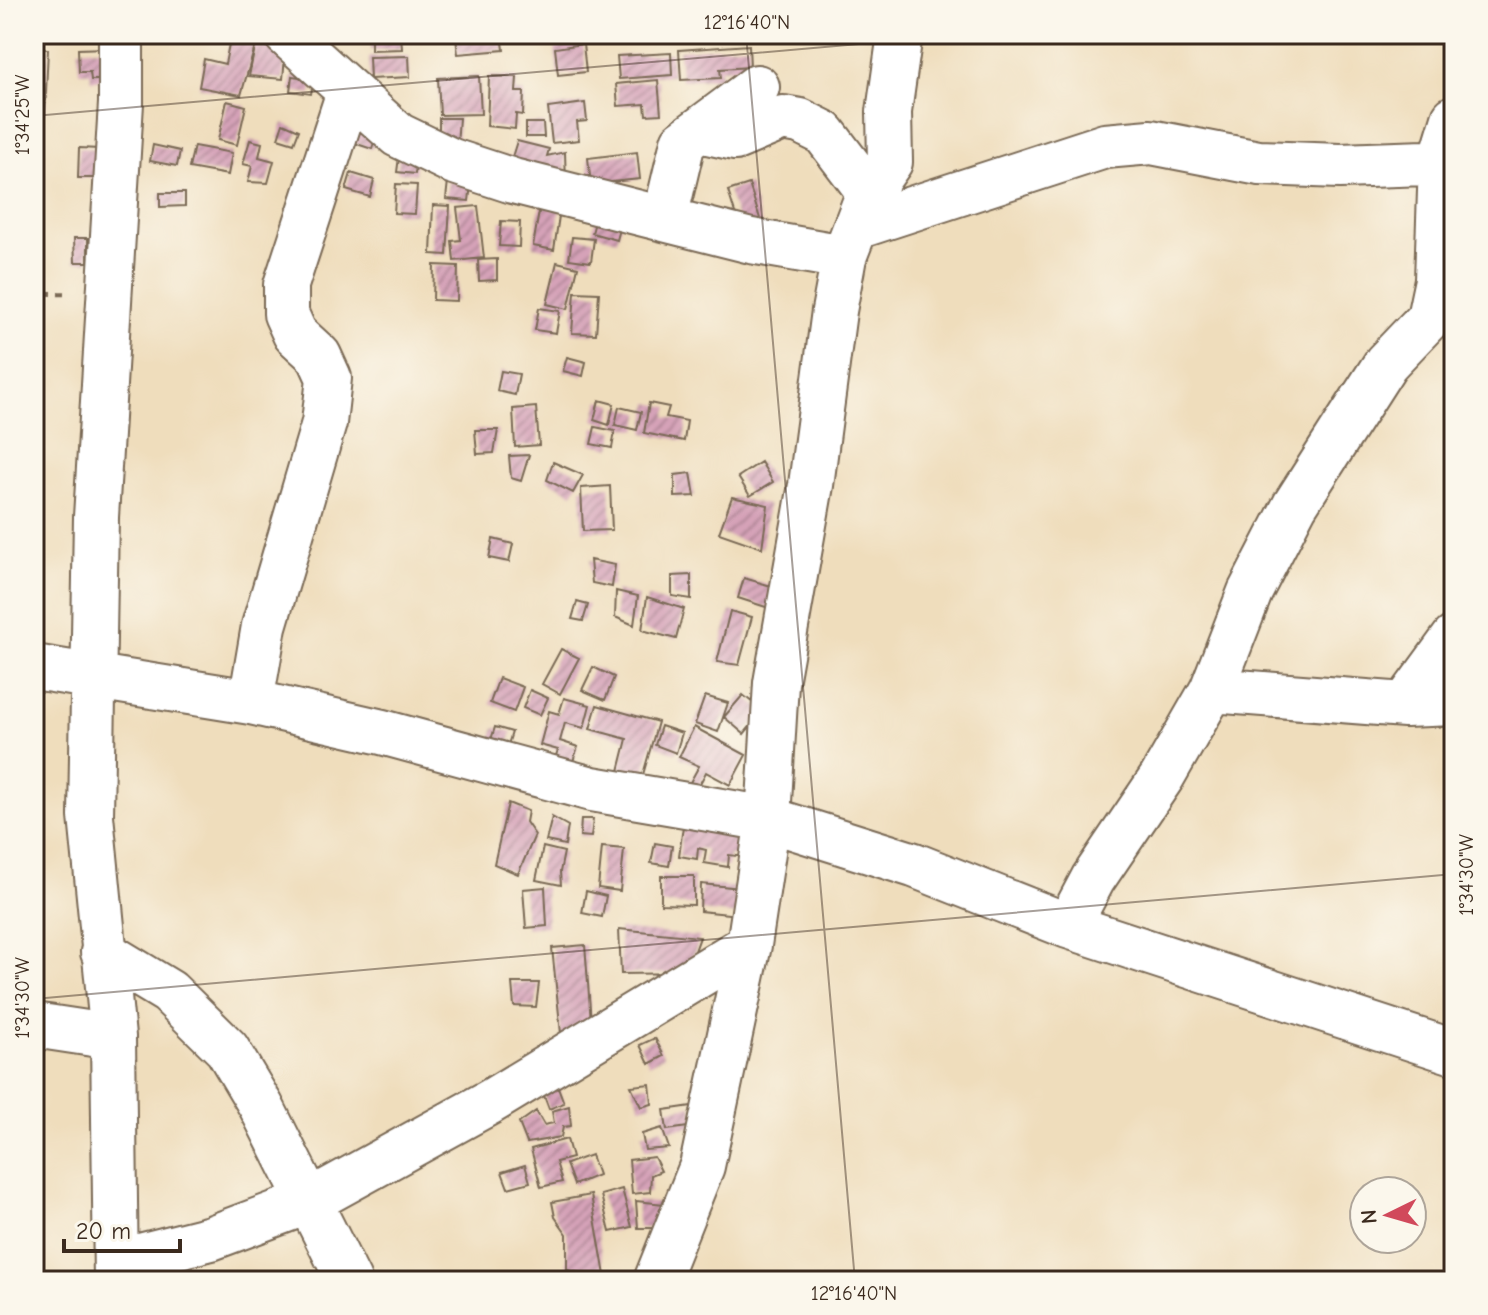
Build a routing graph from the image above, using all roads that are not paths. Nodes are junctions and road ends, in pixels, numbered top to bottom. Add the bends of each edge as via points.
1 (121, 34) edge
2 (286, 34) edge
3 (900, 34) edge
4 (757, 87) dead end
5 (349, 92) junction
6 (1454, 118) edge
7 (699, 130) junction
8 (1447, 161) edge
9 (665, 218) junction
10 (856, 225) junction
11 (1454, 638) edge
12 (34, 667) edge
13 (95, 678) junction
14 (1212, 690) junction
15 (251, 702) junction
16 (1454, 703) edge
17 (1405, 705) junction
18 (768, 819) junction
19 (1068, 926) junction
20 (749, 945) junction
21 (103, 952) junction
22 (34, 1025) edge
23 (113, 1037) junction
24 (1454, 1052) edge
25 (310, 1201) junction
26 (116, 1272) edge
27 (349, 1281) edge
28 (656, 1281) edge

1 - 13 street via 96,517
2 - 5 street
3 - 10 street via 889,112 890,162
4 - 7 street
5 - 9 street via 398,135 452,161
5 - 15 street via 286,285 286,314 295,334 319,356 329,378 324,423 264,626
6 - 8 street
7 - 9 street via 683,142
7 - 10 street via 735,138 783,118 824,133
8 - 10 street via 1259,163 1151,142 1105,146
8 - 14 street via 1429,318 1386,363 1295,505 1250,592
9 - 10 street via 751,241
10 - 18 street via 776,683
11 - 17 street
12 - 13 street
13 - 15 street
13 - 21 street via 91,816
14 - 17 street
14 - 19 street
15 - 18 street via 592,789
16 - 17 street
18 - 19 street via 914,865
18 - 20 street
19 - 24 street
20 - 25 street via 490,1102
20 - 28 street via 702,1166
21 - 23 street
21 - 25 street via 169,992 227,1049
22 - 23 street
23 - 26 street
25 - 26 street
25 - 27 street

